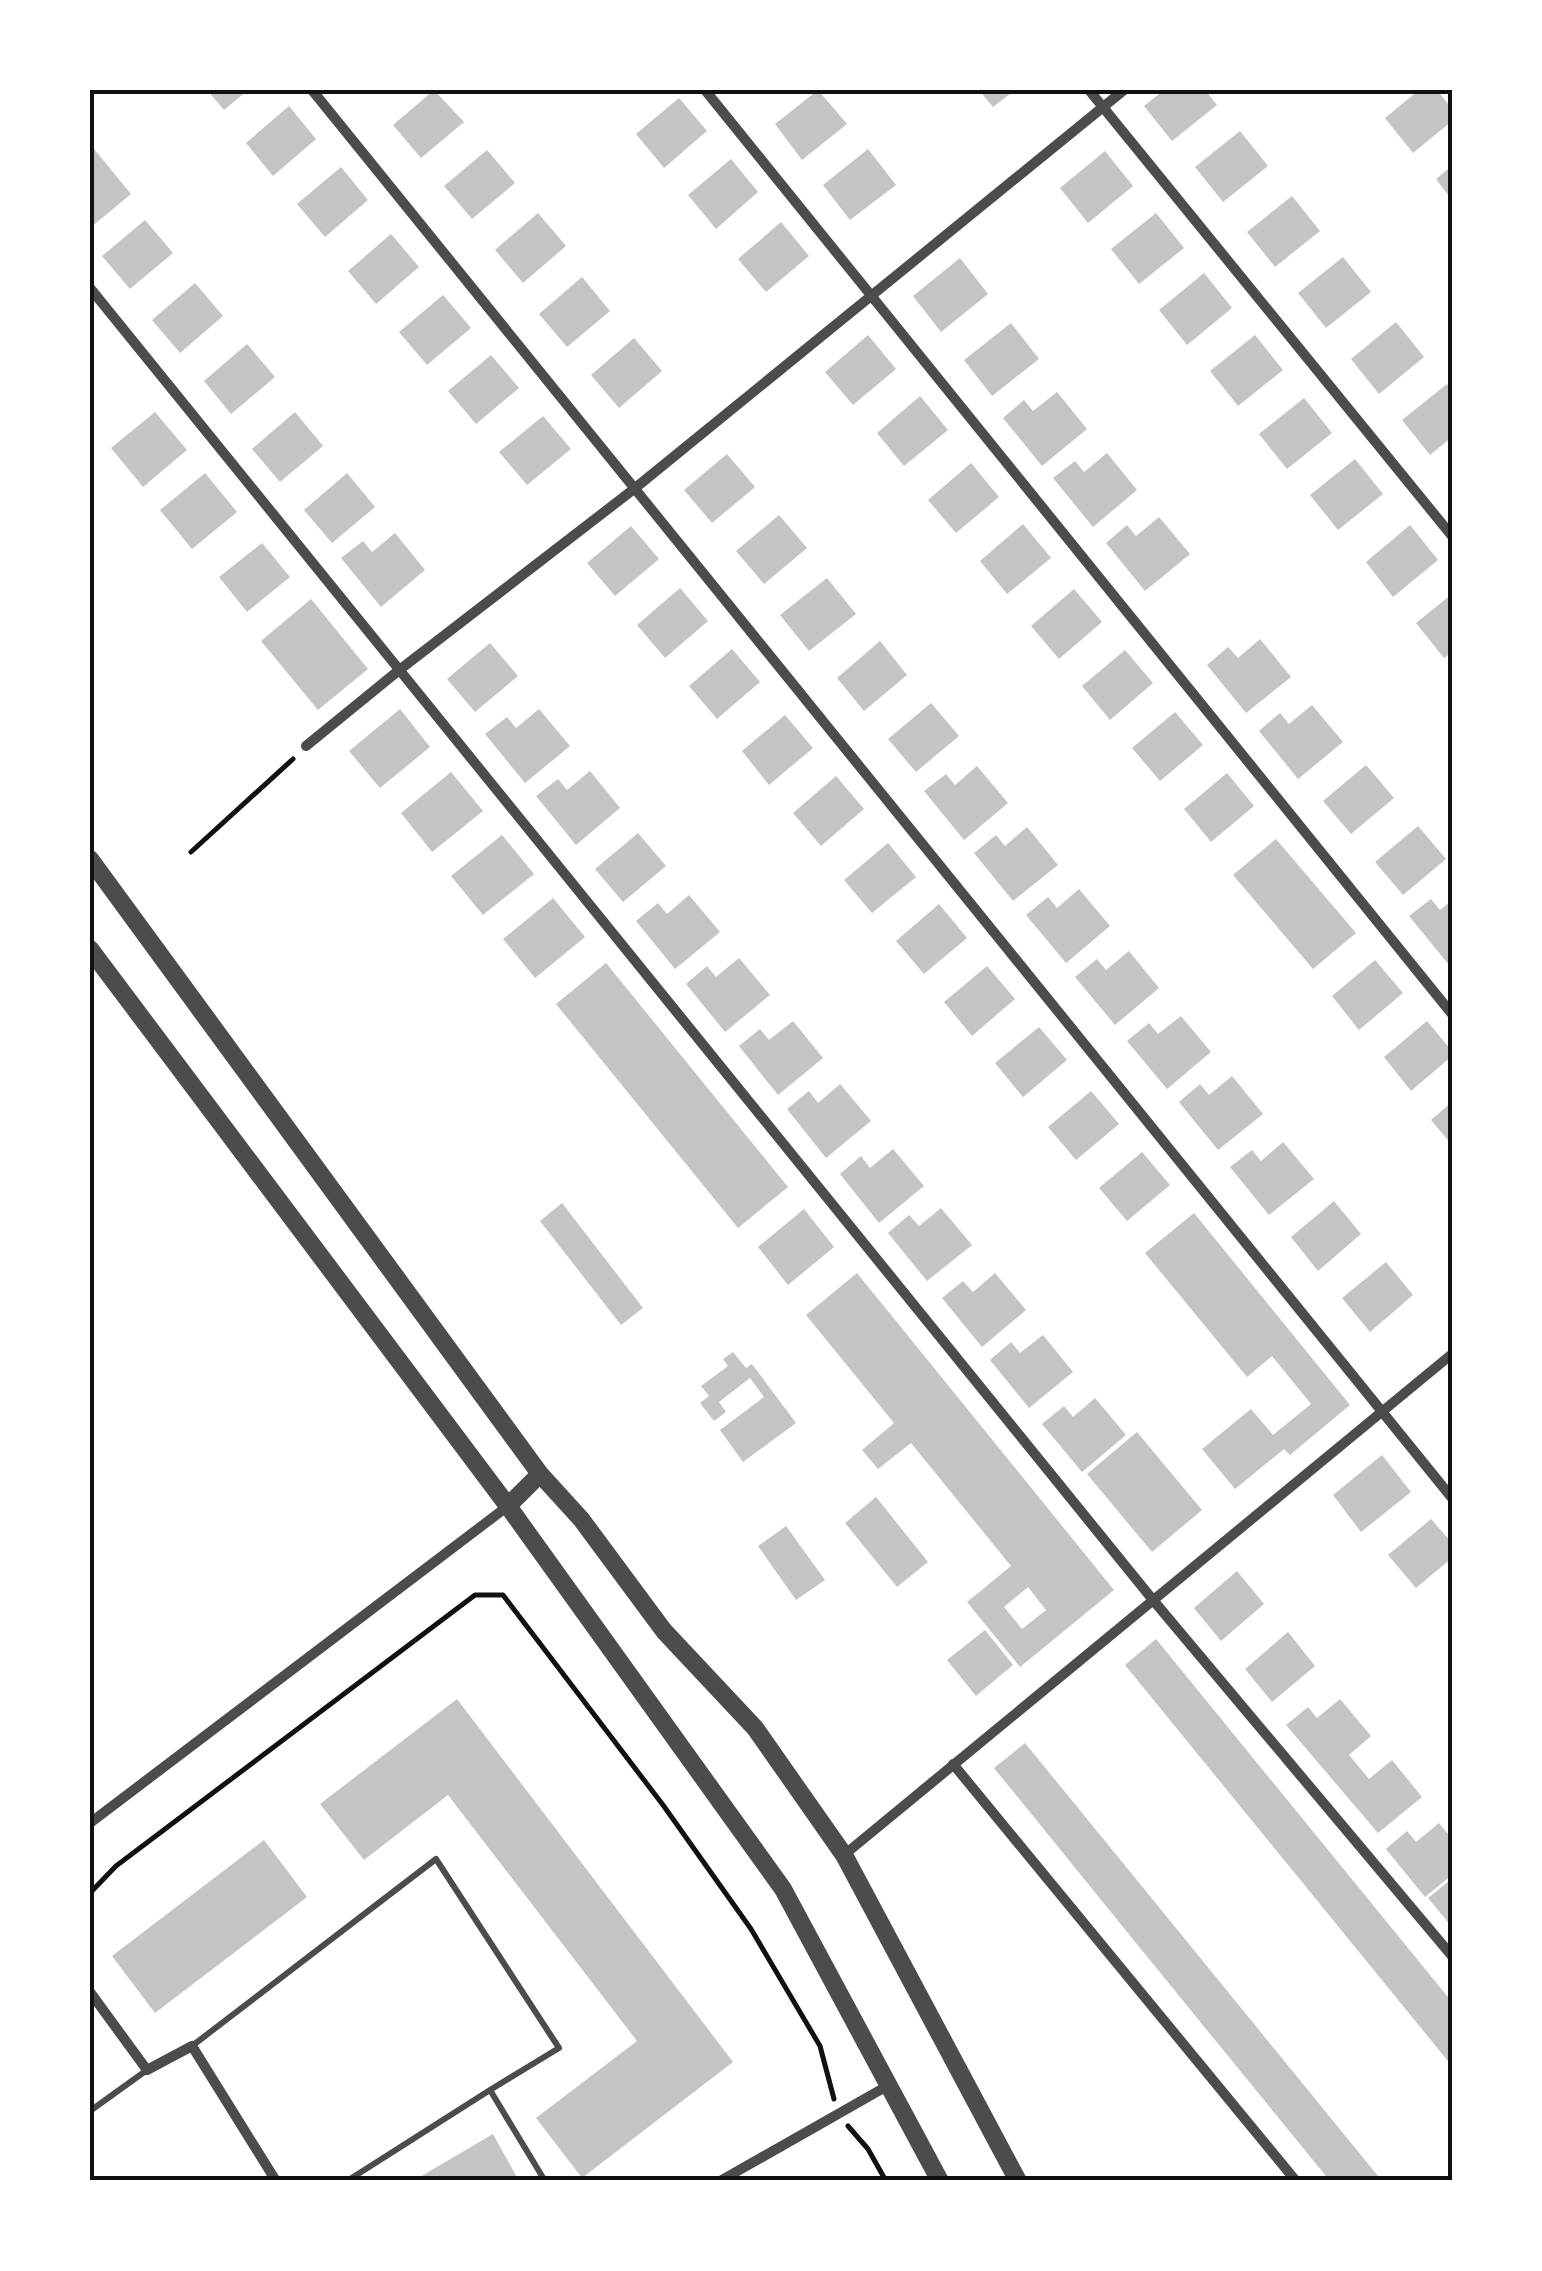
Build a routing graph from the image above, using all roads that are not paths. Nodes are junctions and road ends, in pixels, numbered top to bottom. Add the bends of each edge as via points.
1 (312, 90) edge
2 (705, 90) edge
3 (1089, 90) edge
4 (1124, 90) edge
5 (1103, 108) junction
6 (90, 288) edge
7 (872, 297) junction
8 (634, 489) junction
9 (1452, 536) edge
10 (398, 670) junction
11 (306, 746) road end
12 (90, 859) edge
13 (90, 948) edge
14 (1452, 1014) edge
15 (1452, 1354) edge
16 (1381, 1412) junction
17 (540, 1474) junction
18 (1452, 1498) edge
19 (508, 1506) junction
20 (1154, 1600) junction
21 (954, 1764) junction
22 (90, 1823) edge
23 (844, 1856) junction
24 (1452, 1956) edge
25 (90, 1992) edge
26 (192, 2046) junction
27 (147, 2070) junction
28 (889, 2085) junction
29 (490, 2090) junction
30 (90, 2111) edge
31 (276, 2181) edge
32 (347, 2181) edge
33 (545, 2181) edge
34 (720, 2181) edge
35 (940, 2181) edge
36 (1018, 2181) edge
37 (1296, 2181) edge

1 - 8 street
2 - 7 street
3 - 5 street
4 - 5 street
5 - 7 street
5 - 9 street
6 - 10 street
7 - 8 street
7 - 14 street
8 - 10 street
8 - 16 street
10 - 11 street
10 - 20 street
12 - 17 street
13 - 19 street
15 - 16 street
16 - 18 street
16 - 20 street
17 - 19 street
17 - 23 street via 664,1631 755,1728
19 - 22 street
19 - 28 street via 783,1889
20 - 21 street
20 - 24 street
21 - 23 street
21 - 37 street
23 - 36 street
25 - 27 street
26 - 27 street
26 - 29 lane via 436,1859 559,2048
26 - 31 street
27 - 30 lane
28 - 34 street
28 - 35 street
29 - 32 lane
29 - 33 lane

